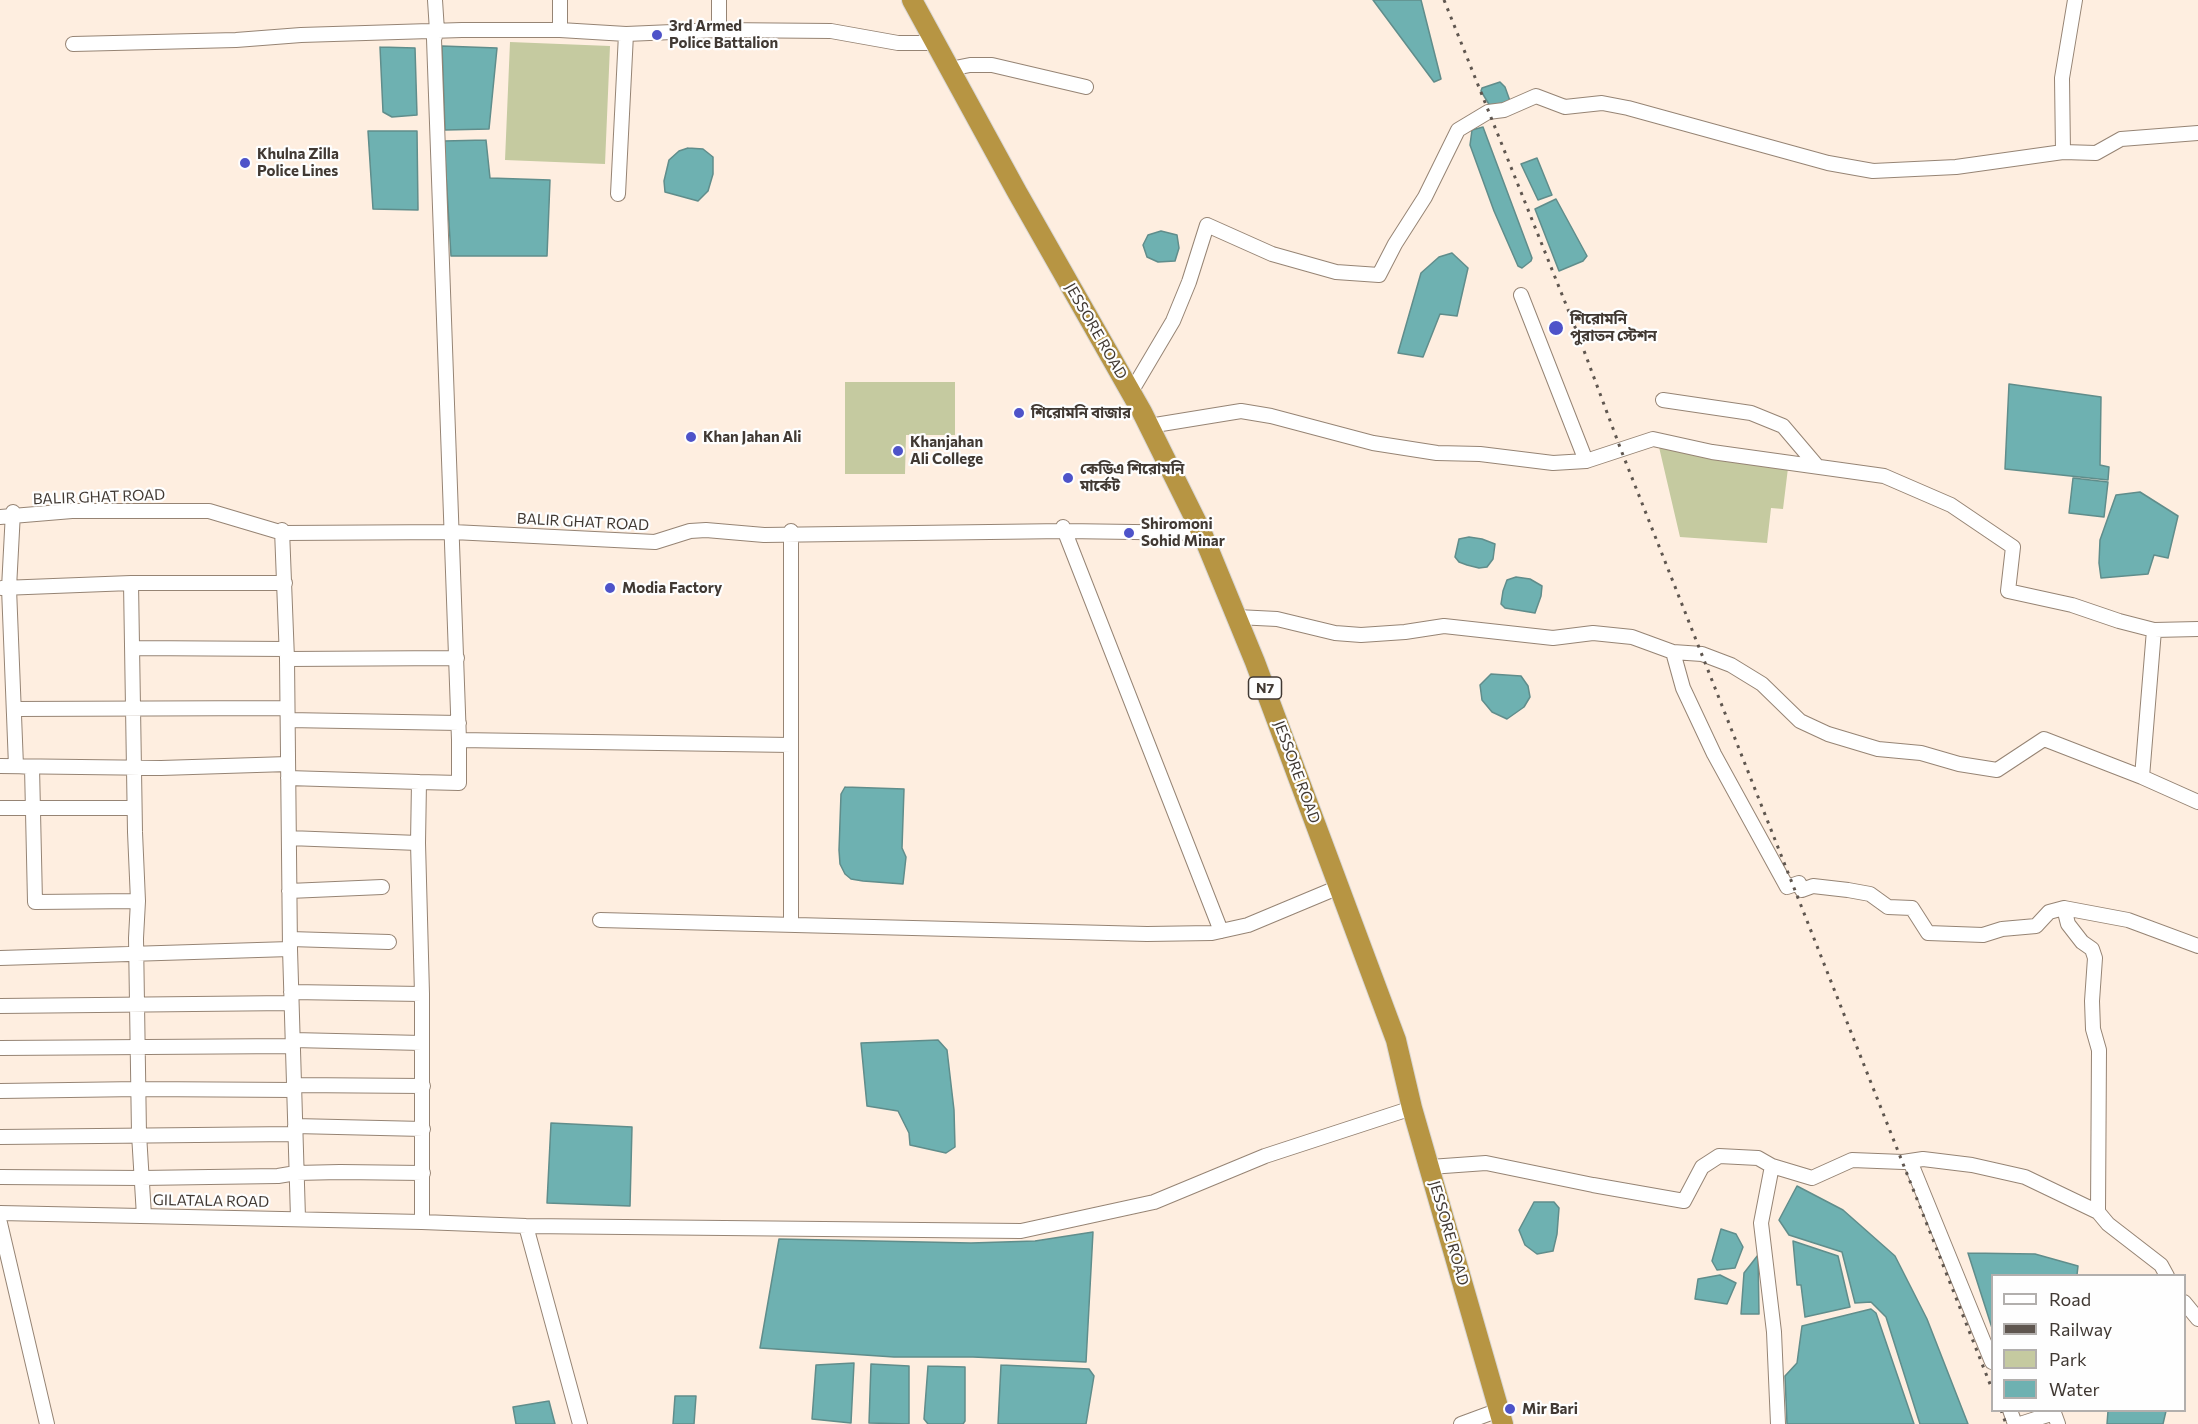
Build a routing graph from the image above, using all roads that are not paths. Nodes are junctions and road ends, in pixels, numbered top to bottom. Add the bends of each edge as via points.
1 (435, 0) edge
2 (560, 0) edge
3 (719, 0) edge
4 (912, 0) edge
5 (2075, 0) edge
6 (560, 30) junction
7 (719, 30) junction
8 (437, 31) junction
9 (626, 34) junction
10 (935, 43) junction
11 (73, 44) dead end
12 (950, 69) junction
13 (1086, 87) dead end
14 (2198, 133) edge
15 (2063, 152) junction
16 (618, 194) dead end
17 (1521, 295) dead end
18 (1131, 392) junction
19 (1663, 400) dead end
20 (1149, 426) junction
21 (1586, 461) junction
22 (1817, 466) junction
23 (6, 514) edge
24 (1064, 529) junction
25 (453, 531) junction
26 (283, 532) junction
27 (1201, 532) junction
28 (791, 533) junction
29 (131, 583) junction
30 (285, 583) junction
31 (4, 588) edge
32 (1237, 617) junction
33 (2198, 629) edge
34 (2154, 630) junction
35 (132, 648) junction
36 (1673, 652) junction
37 (286, 654) junction
38 (457, 658) junction
39 (133, 708) junction
40 (14, 709) junction
41 (287, 714) junction
42 (459, 723) junction
43 (459, 740) junction
44 (791, 745) junction
45 (0, 766) edge
46 (16, 766) junction
47 (134, 768) junction
48 (288, 771) junction
49 (2142, 777) junction
50 (419, 782) junction
51 (2198, 802) edge
52 (0, 808) edge
53 (33, 808) junction
54 (134, 808) junction
55 (289, 838) junction
56 (418, 843) junction
57 (382, 887) dead end
58 (1339, 887) junction
59 (289, 891) junction
60 (138, 901) junction
61 (2064, 908) junction
62 (600, 920) dead end
63 (791, 925) junction
64 (1221, 931) junction
65 (389, 942) dead end
66 (290, 944) junction
67 (2198, 946) edge
68 (136, 954) junction
69 (0, 958) edge
70 (422, 994) junction
71 (291, 998) junction
72 (0, 1006) edge
73 (137, 1006) junction
74 (293, 1043) junction
75 (423, 1043) junction
76 (0, 1048) edge
77 (138, 1048) junction
78 (423, 1086) junction
79 (294, 1087) junction
80 (139, 1089) junction
81 (0, 1091) edge
82 (1412, 1108) junction
83 (423, 1129) junction
84 (294, 1130) junction
85 (140, 1134) junction
86 (0, 1137) edge
87 (1910, 1161) junction
88 (1772, 1166) junction
89 (1430, 1167) junction
90 (296, 1173) junction
91 (423, 1173) junction
92 (0, 1177) edge
93 (141, 1178) junction
94 (2098, 1212) junction
95 (0, 1213) edge
96 (144, 1216) junction
97 (298, 1218) junction
98 (422, 1222) junction
99 (0, 1223) edge
100 (526, 1226) junction
101 (2166, 1274) edge
102 (2186, 1304) edge
103 (2198, 1319) edge
104 (1991, 1360) edge
105 (1501, 1417) edge
106 (47, 1424) edge
107 (580, 1424) edge
108 (1461, 1424) edge
109 (1778, 1424) edge
110 (2018, 1424) edge
111 (2058, 1424) edge

1 - 8 street
2 - 6 street
3 - 7 street
4 - 10 highway, JESSORE ROAD / N7
5 - 15 street via 2062,78
6 - 8 street
6 - 9 street
7 - 9 street
7 - 10 street via 831,31 898,43
8 - 11 street
8 - 25 street via 434,39
9 - 16 street
10 - 12 highway, JESSORE ROAD / N7
12 - 13 street via 992,65
12 - 18 highway, JESSORE ROAD / N7
14 - 15 street via 2121,139 2096,153
15 - 18 street via 1956,167 1873,171 1828,163 1628,108 1602,103 1565,107 1536,96 1504,110 1488,112 1458,130 1425,197 1379,275 1336,272 1272,254 1207,225 1173,321
17 - 21 street
18 - 20 highway, JESSORE ROAD / N7
19 - 22 street via 1751,412 1784,426
20 - 21 street via 1240,411 1437,453
20 - 27 highway, JESSORE ROAD / N7
21 - 22 street via 1653,439 1724,454
22 - 34 street via 1884,476 1951,505 2013,547 2008,591
23 - 26 street, BALIR GHAT ROAD via 70,507 210,507
23 - 31 street
24 - 27 street, BALIR GHAT ROAD
24 - 28 street, BALIR GHAT ROAD
24 - 64 street
25 - 26 street, BALIR GHAT ROAD
25 - 28 street, BALIR GHAT ROAD via 654,539 689,527
25 - 38 street
26 - 30 street
27 - 32 highway, JESSORE ROAD / N7
28 - 44 street
29 - 30 street
29 - 31 street
29 - 35 street
30 - 37 street
31 - 40 street
32 - 36 street via 1277,619 1361,635 1444,626 1553,638 1593,633 1632,637
32 - 58 highway, JESSORE ROAD / N7
33 - 34 street
34 - 49 street
35 - 37 street
35 - 39 street
36 - 49 street via 1702,654 1731,665 1761,684 1800,722 1878,749 1921,753 1997,770 2044,740
36 - 61 street via 1683,688 1714,754 1787,887 1799,883 1802,890 1813,886 1870,894 1888,907 1912,908 1928,933 1983,935 2036,926 2049,912
37 - 38 street
37 - 41 street
38 - 42 street
39 - 40 street
39 - 41 street
39 - 47 street
40 - 46 street
41 - 42 street
41 - 48 street
42 - 43 street
43 - 44 street
43 - 50 street via 459,783
44 - 63 street
45 - 46 street
46 - 47 street
46 - 53 street via 32,768
47 - 48 street
47 - 54 street
48 - 50 street
48 - 55 street
49 - 51 street
50 - 56 street
52 - 53 street
53 - 54 street
53 - 60 street via 35,902
54 - 60 street
55 - 56 street
55 - 59 street
56 - 70 street
57 - 59 street
58 - 64 street via 1248,925
58 - 82 highway, JESSORE ROAD / N7 via 1396,1040
59 - 66 street
60 - 68 street
61 - 67 street via 2128,920
61 - 94 street via 2068,924 2095,957 2092,1001 2100,1105
62 - 63 street
63 - 64 street via 1147,934
65 - 66 street
66 - 68 street
66 - 71 street
68 - 69 street
68 - 73 street
70 - 71 street
70 - 75 street
71 - 73 street
71 - 74 street
72 - 73 street
73 - 77 street
74 - 75 street
74 - 77 street
74 - 79 street
75 - 78 street
76 - 77 street
77 - 80 street
78 - 79 street
78 - 83 street
79 - 80 street
79 - 84 street
80 - 81 street
80 - 85 street
82 - 89 highway, JESSORE ROAD / N7
82 - 100 street, GILATALA ROAD via 1265,1156 1154,1202 1021,1231
83 - 84 street
83 - 91 street
84 - 85 street
84 - 90 street
85 - 86 street
85 - 93 street
87 - 88 street via 1852,1160 1812,1178
87 - 94 street via 1972,1165 2025,1177
87 - 104 street
88 - 89 street via 1758,1158 1719,1156 1702,1167 1684,1201 1486,1163
88 - 109 street via 1761,1223 1774,1332
89 - 105 highway, JESSORE ROAD / N7
90 - 91 street
90 - 93 street
90 - 97 street
91 - 98 street
92 - 93 street
93 - 96 street
94 - 101 street via 2161,1265
95 - 96 street, GILATALA ROAD
96 - 97 street, GILATALA ROAD
97 - 98 street, GILATALA ROAD
98 - 100 street, GILATALA ROAD
99 - 106 street
100 - 107 street
102 - 103 street
105 - 108 street
110 - 111 street via 2054,1413

